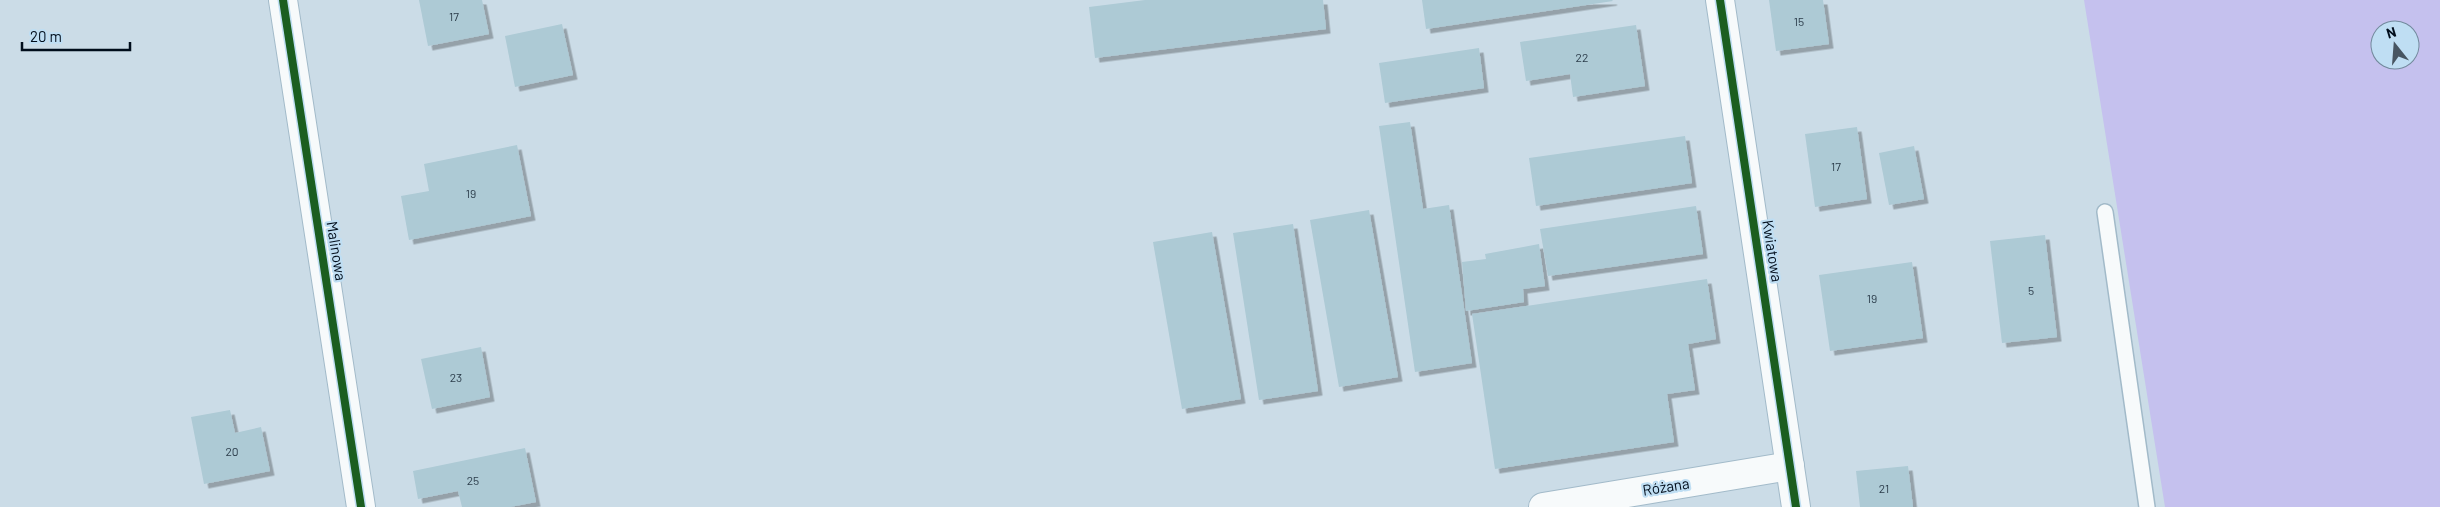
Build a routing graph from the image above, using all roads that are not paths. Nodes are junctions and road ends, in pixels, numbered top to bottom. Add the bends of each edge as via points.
1 (283, 0) edge
2 (1720, 0) edge
3 (2105, 212) dead end
4 (1790, 466) junction
5 (361, 507) edge
6 (1543, 507) edge
7 (1796, 507) edge
8 (2147, 507) edge

1 - 5 street, Malinowa
2 - 4 street, Kwiatowa
3 - 8 lane
4 - 6 street, Różana
4 - 7 street, Kwiatowa

